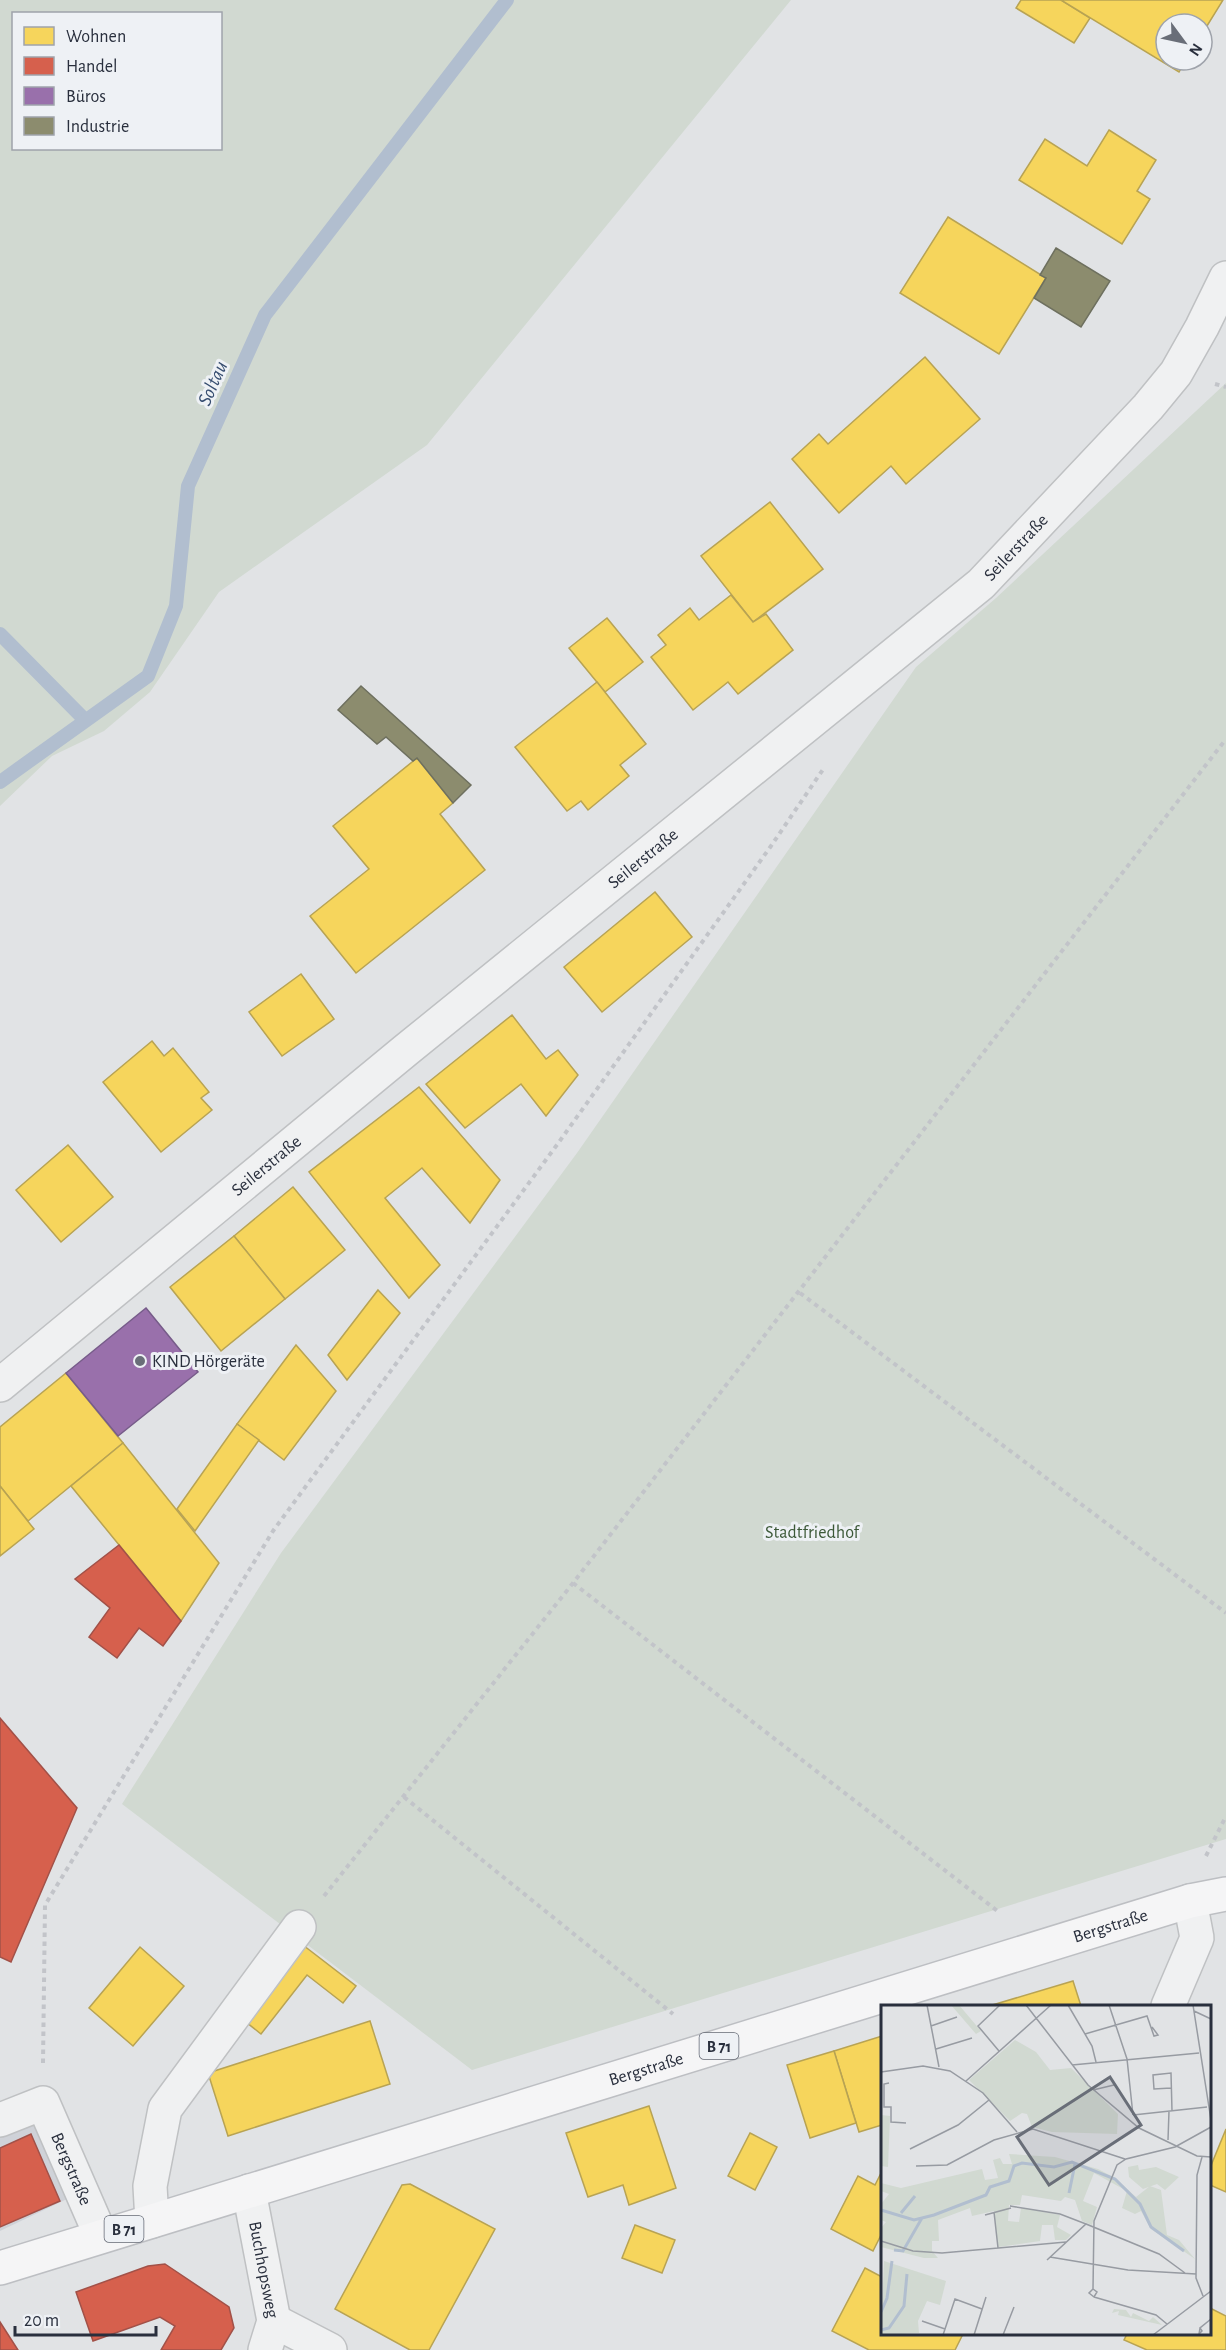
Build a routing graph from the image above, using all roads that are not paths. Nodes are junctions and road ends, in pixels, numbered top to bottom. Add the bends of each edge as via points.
1 (1226, 278) edge
2 (0, 1385) edge
3 (1226, 1894) edge
4 (1190, 1901) junction
5 (299, 1927) road end
6 (1169, 2005) edge
7 (0, 2120) edge
8 (249, 2191) junction
9 (152, 2221) junction
10 (101, 2236) junction
11 (0, 2268) edge
12 (270, 2336) edge
13 (330, 2350) edge

1 - 2 street, Seilerstraße via 1176,373 981,584
3 - 4 main road, Bergstraße / B 71
4 - 6 street via 1197,1938
4 - 8 main road, Bergstraße / B 71
5 - 9 street via 165,2109 150,2186
7 - 10 street, Bergstraße via 43,2103
8 - 9 main road, Bergstraße / B 71
8 - 12 street, Buchhopsweg
9 - 10 main road, Bergstraße / B 71
10 - 11 main road, Bergstraße / B 71
12 - 13 street, Buchhopsweg

